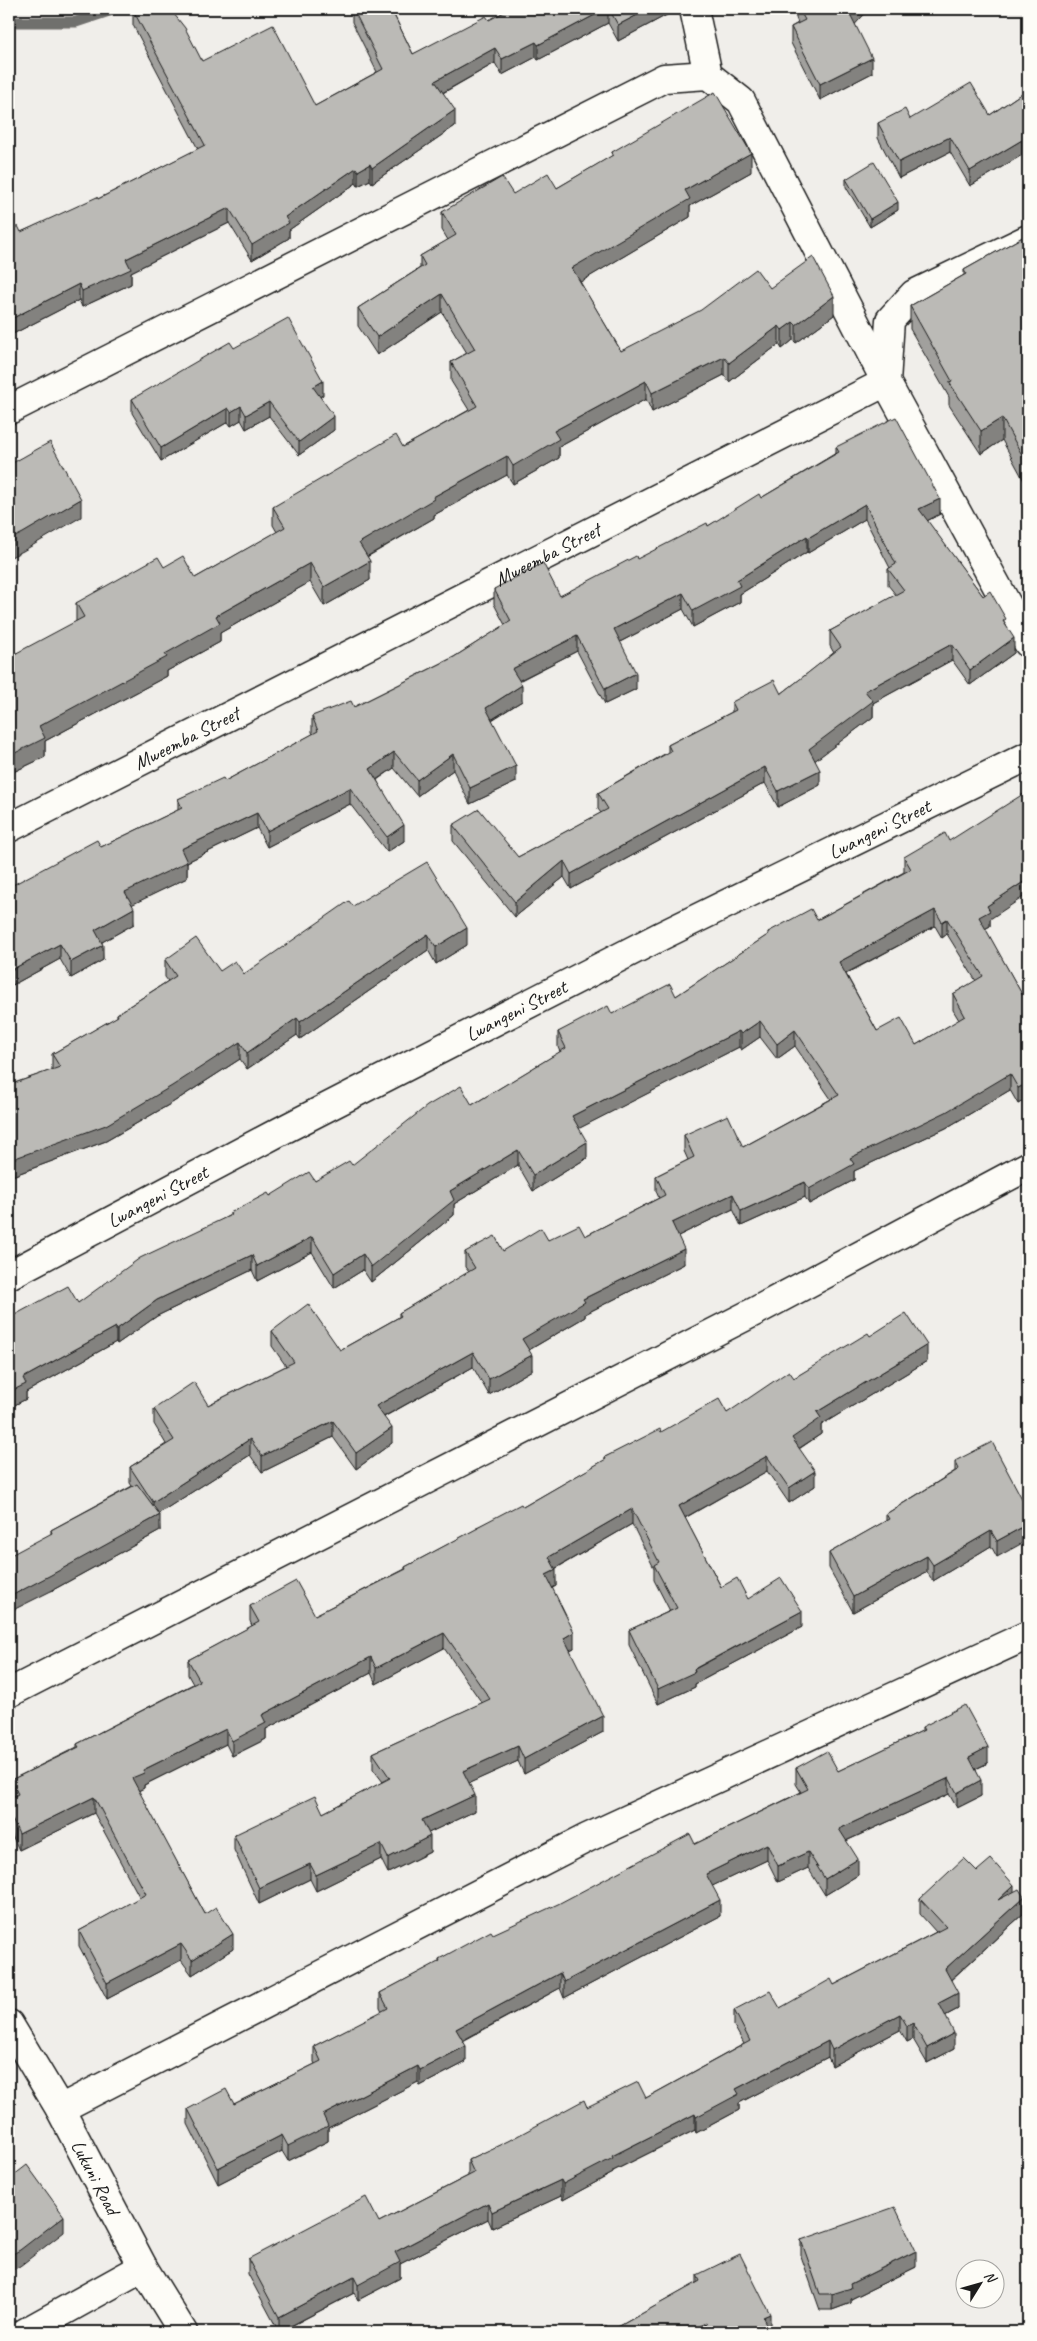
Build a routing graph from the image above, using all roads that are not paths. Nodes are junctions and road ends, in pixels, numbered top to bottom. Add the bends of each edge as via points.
1 (694, 9) edge
2 (708, 75) junction
3 (1028, 239) edge
4 (886, 382) junction
5 (9, 410) edge
6 (1028, 643) edge
7 (1028, 756) edge
8 (9, 828) edge
9 (1028, 1166) edge
10 (9, 1275) edge
11 (1028, 1635) edge
12 (9, 1693) edge
13 (9, 2024) edge
14 (60, 2109) junction
15 (143, 2268) junction
16 (26, 2332) edge
17 (182, 2332) edge

1 - 2 street
2 - 4 street via 741,101
2 - 5 street via 664,78
3 - 4 street via 914,294 890,320
4 - 6 street
4 - 8 street, Mweemba Street
7 - 10 street, Lwangeni Street via 661,936
9 - 12 street via 754,1312
11 - 14 street via 587,1838
13 - 14 street, Lukuni Road
14 - 15 street, Lukuni Road
15 - 16 street
15 - 17 street, Lukuni Road

